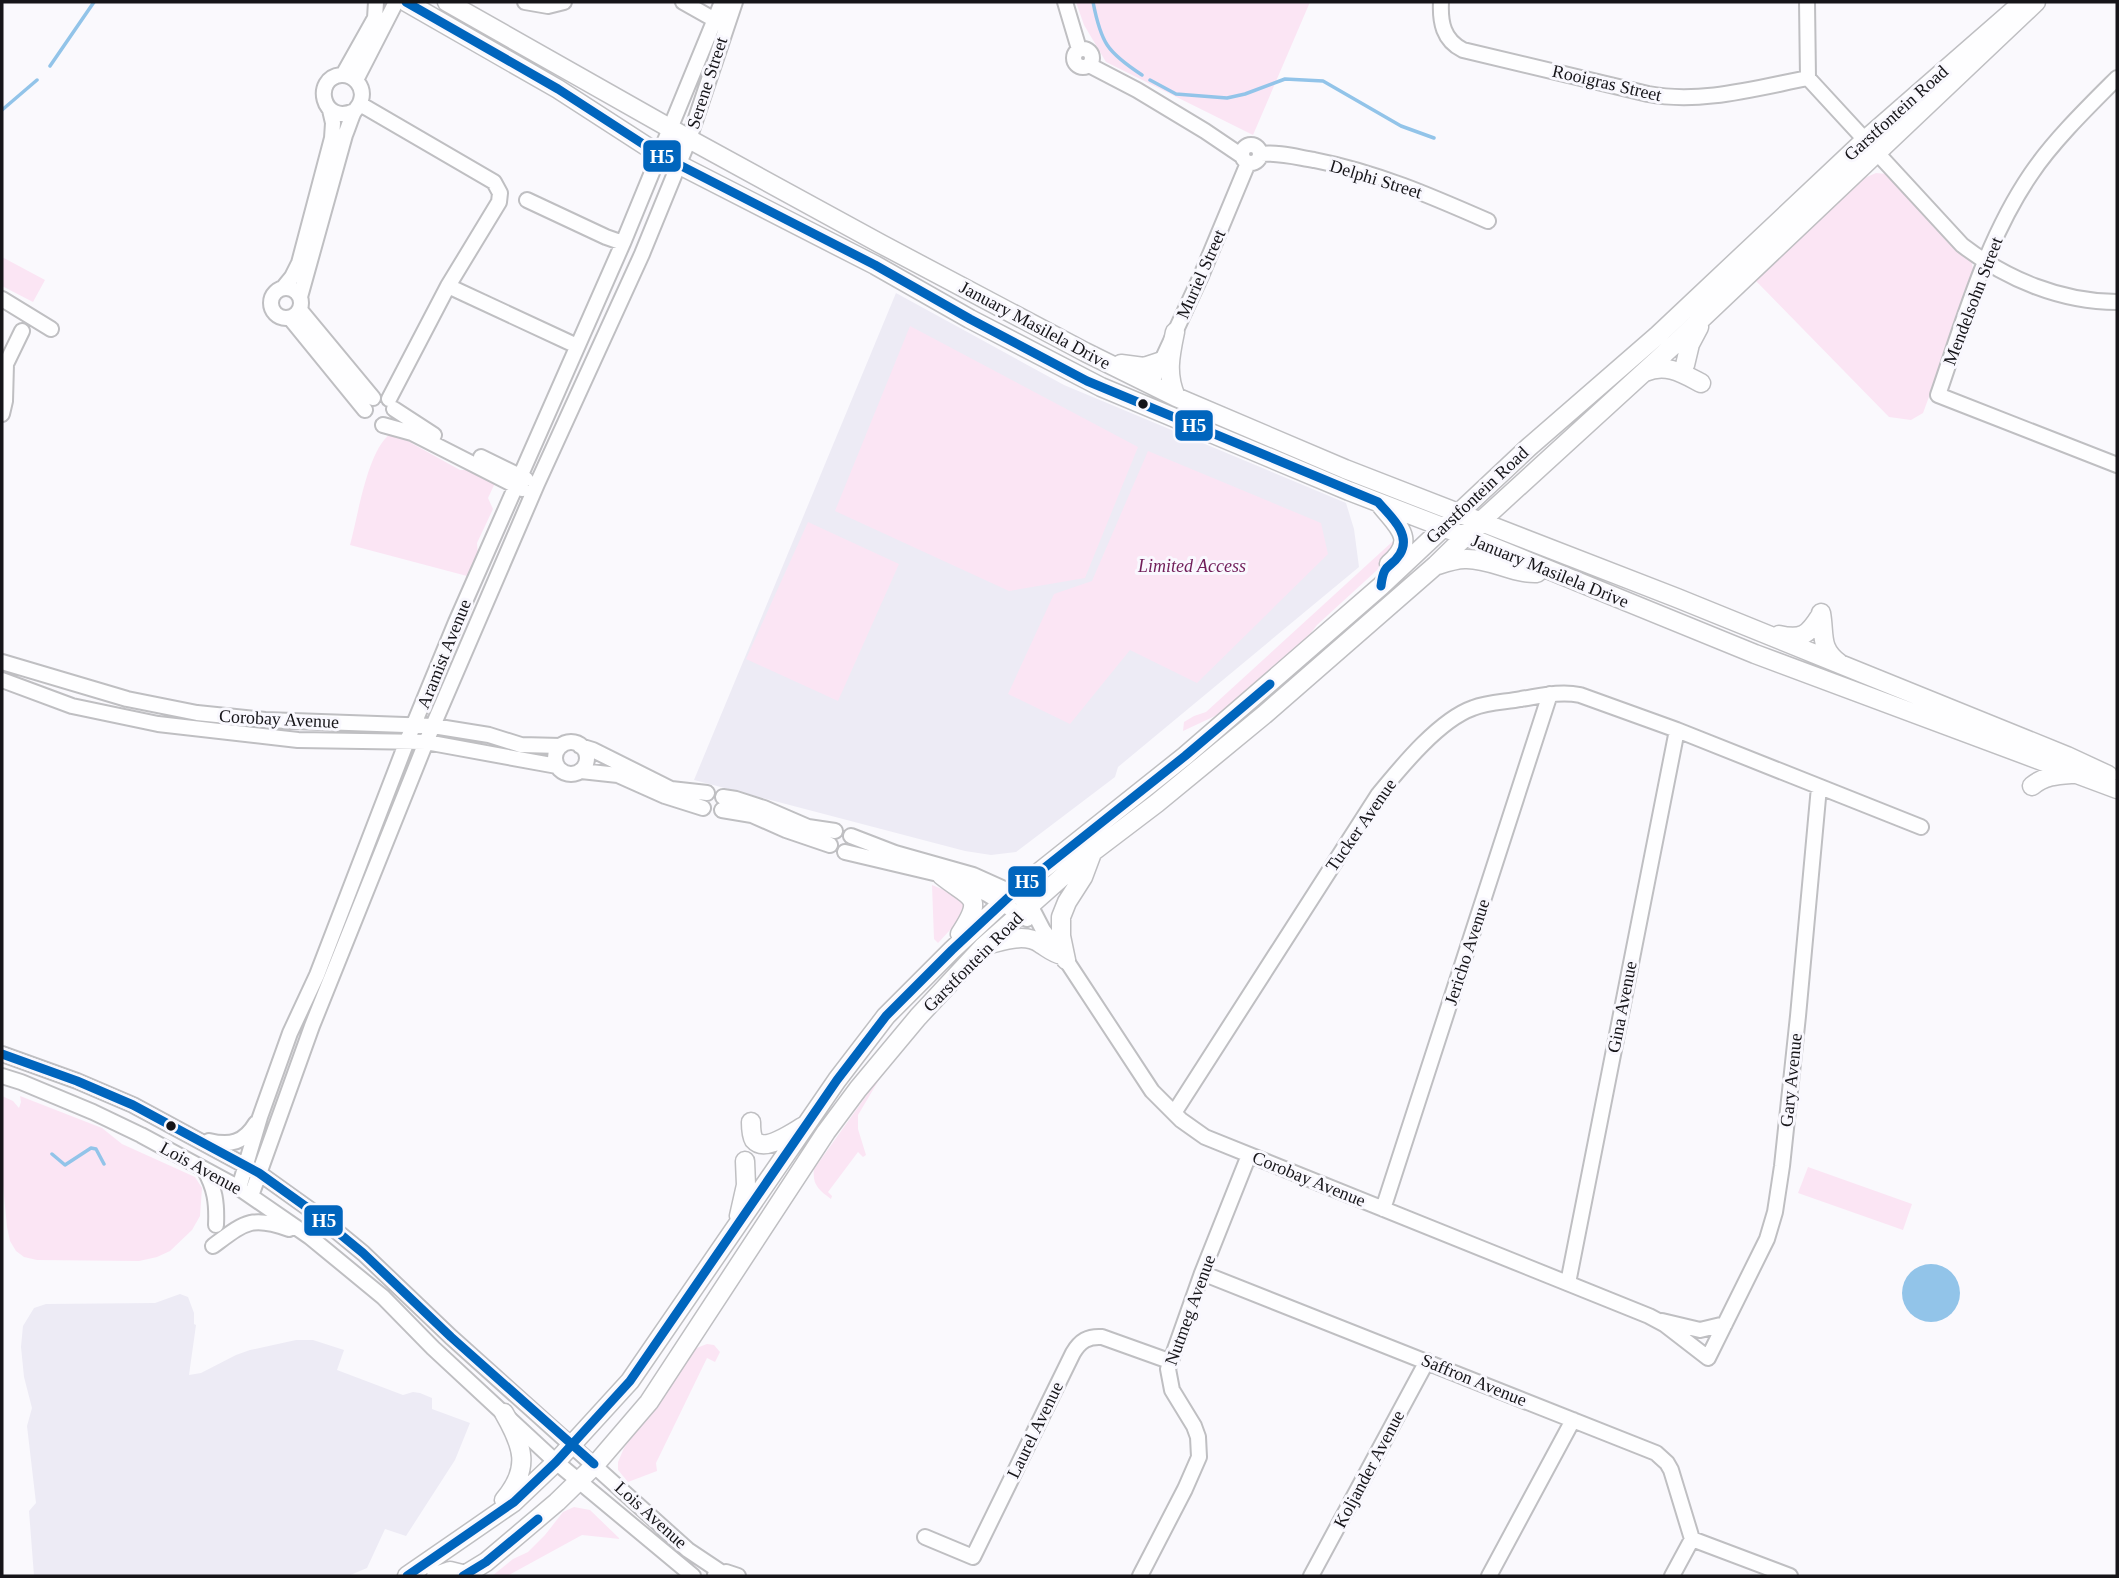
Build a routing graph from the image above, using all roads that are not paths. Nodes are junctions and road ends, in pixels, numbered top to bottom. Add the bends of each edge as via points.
1 (376, 2) edge
2 (396, 2) edge
3 (406, 2) edge
4 (447, 2) edge
5 (525, 2) edge
6 (564, 2) edge
7 (683, 2) edge
8 (722, 2) edge
9 (735, 2) edge
10 (1065, 2) edge
11 (1441, 2) edge
12 (1807, 2) edge
13 (2022, 2) edge
14 (2036, 2) edge
15 (720, 23) junction
16 (349, 78) junction
17 (1808, 78) junction
18 (2117, 78) edge
19 (357, 107) junction
20 (330, 110) junction
21 (670, 128) junction
22 (689, 139) junction
23 (1871, 146) junction
24 (660, 155) junction
25 (1249, 155) junction
26 (679, 164) junction
27 (527, 200) dead end
28 (1488, 221) dead end
29 (623, 243) junction
30 (1984, 262) junction
31 (449, 286) junction
32 (283, 288) junction
33 (2117, 302) edge
34 (3, 303) edge
35 (297, 308) junction
36 (1705, 315) junction
37 (51, 329) dead end
38 (22, 331) dead end
39 (1175, 332) junction
40 (577, 346) junction
41 (1162, 361) junction
42 (1107, 363) junction
43 (1685, 365) dead end
44 (1639, 375) junction
45 (1701, 383) dead end
46 (1151, 384) junction
47 (1176, 397) junction
48 (369, 404) junction
49 (391, 404) junction
50 (2, 414) edge
51 (383, 425) junction
52 (1214, 434) junction
53 (2117, 465) edge
54 (518, 481) junction
55 (535, 490) junction
56 (1378, 502) junction
57 (1457, 513) junction
58 (1481, 522) junction
59 (1442, 527) junction
60 (1466, 536) junction
61 (1436, 565) junction
62 (1551, 572) junction
63 (1381, 586) junction
64 (1677, 598) junction
65 (1748, 627) junction
66 (1807, 651) junction
67 (1760, 656) junction
68 (2, 662) edge
69 (1843, 666) junction
70 (2, 680) edge
71 (1843, 686) junction
72 (1550, 694) junction
73 (414, 726) junction
74 (433, 726) junction
75 (1677, 730) junction
76 (2016, 736) junction
77 (407, 741) junction
78 (426, 742) junction
79 (561, 746) junction
80 (580, 746) junction
81 (2067, 756) junction
82 (2036, 759) junction
83 (557, 766) junction
84 (581, 771) junction
85 (2078, 775) junction
86 (2117, 779) edge
87 (2032, 786) dead end
88 (1819, 787) junction
89 (2117, 789) edge
90 (707, 793) junction
91 (722, 804) junction
92 (703, 808) junction
93 (1921, 827) dead end
94 (851, 836) junction
95 (832, 838) junction
96 (845, 852) junction
97 (1092, 852) junction
98 (941, 875) junction
99 (1008, 898) junction
100 (1025, 910) junction
101 (985, 946) junction
102 (952, 950) junction
103 (1064, 958) junction
104 (2, 1054) edge
105 (2, 1076) edge
106 (1174, 1113) junction
107 (260, 1117) junction
108 (751, 1122) dead end
109 (807, 1125) junction
110 (197, 1139) junction
111 (1249, 1155) junction
112 (745, 1161) dead end
113 (203, 1168) junction
114 (253, 1169) junction
115 (245, 1192) junction
116 (1383, 1209) junction
117 (216, 1224) dead end
118 (737, 1226) junction
119 (310, 1237) junction
120 (214, 1246) dead end
121 (1202, 1272) junction
122 (1567, 1283) junction
123 (1658, 1321) junction
124 (1725, 1324) junction
125 (1708, 1358) joint
126 (1169, 1361) junction
127 (1427, 1361) junction
128 (504, 1413) junction
129 (1573, 1420) junction
130 (572, 1444) junction
131 (556, 1462) junction
132 (595, 1465) junction
133 (578, 1481) junction
134 (484, 1524) junction
135 (925, 1537) dead end
136 (1692, 1539) junction
137 (474, 1572) edge
138 (718, 1574) edge
139 (407, 1576) edge
140 (436, 1576) edge
141 (693, 1576) edge
142 (738, 1576) edge
143 (1140, 1576) edge
144 (1311, 1576) edge
145 (1489, 1576) edge
146 (1672, 1576) edge
147 (1790, 1576) edge

1 - 16 street via 375,18
2 - 16 street
3 - 24 main road, January Masilela Drive via 558,89
4 - 21 main road, January Masilela Drive
5 - 6 street via 548,6
7 - 15 street
8 - 15 street, Serene Street
9 - 15 street, Serene Street
10 - 25 street, Delphi Street via 1079,49 1091,54 1089,65
11 - 17 street, Rooigras Street via 1444,30 1463,50 1648,94 1693,98
12 - 17 street
13 - 23 main road, Garstfontein Road
14 - 23 main road, Garstfontein Road
15 - 21 street, Serene Street
15 - 22 street, Serene Street
16 - 19 street via 361,89
16 - 20 street via 332,78 325,86 323,99
17 - 23 street
18 - 30 street, Mendelsohn Street via 2032,172
19 - 20 street via 342,114
19 - 31 street via 494,182 500,192 499,202
19 - 35 street
20 - 32 street via 332,138 299,263
21 - 22 main road, January Masilela Drive
21 - 24 street, Aramist Avenue
22 - 26 street, Serene Street
22 - 42 main road, January Masilela Drive
23 - 30 street
23 - 36 main road, Garstfontein Road
23 - 57 main road, Garstfontein Road
24 - 26 main road, January Masilela Drive
24 - 29 street, Aramist Avenue
25 - 28 street, Delphi Street via 1284,155 1365,172
25 - 39 street, Muriel Street
26 - 52 main road, January Masilela Drive via 1094,384
26 - 55 street, Aramist Avenue
27 - 29 street
29 - 40 street, Aramist Avenue
30 - 33 street via 2018,280 2064,295
30 - 53 street, Mendelsohn Street via 1938,395
31 - 40 street
31 - 49 street
32 - 35 street via 292,289
32 - 35 street via 273,295 272,308 281,317
34 - 37 street
35 - 48 street
36 - 43 main road
36 - 44 main road, Garstfontein Road
38 - 50 street via 6,364
39 - 41 street, Muriel Street
39 - 47 main road via 1169,371
40 - 54 street, Aramist Avenue
41 - 42 main road via 1144,367
41 - 46 street, Muriel Street
42 - 46 main road, January Masilela Drive
44 - 45 main road via 1670,369
44 - 58 main road, Garstfontein Road
46 - 47 main road, January Masilela Drive
46 - 52 main road via 1157,402
47 - 57 main road, January Masilela Drive
48 - 49 street via 381,396
48 - 51 street via 367,419
49 - 51 street via 391,420
49 - 54 street
51 - 54 street via 412,433
52 - 56 main road, January Masilela Drive
54 - 55 street
54 - 73 street, Aramist Avenue
55 - 74 street, Aramist Avenue
56 - 59 main road, January Masilela Drive
56 - 63 main road via 1399,526 1404,540 1400,554 1383,571
57 - 58 main road, January Masilela Drive
57 - 59 main road, Garstfontein Road
58 - 60 main road, Garstfontein Road
58 - 64 main road, January Masilela Drive
59 - 60 main road, January Masilela Drive
59 - 63 main road, Garstfontein Road
60 - 61 main road, Garstfontein Road
60 - 62 main road, January Masilela Drive
61 - 62 main road via 1466,558 1527,573
61 - 97 main road, Garstfontein Road via 1243,732
62 - 67 main road, January Masilela Drive
63 - 99 main road, Garstfontein Road via 1185,756
64 - 65 main road, January Masilela Drive
64 - 67 main road via 1694,617 1757,645
65 - 66 main road, January Masilela Drive
65 - 69 main road via 1796,637 1808,633 1820,615 1825,648
66 - 69 main road, January Masilela Drive
66 - 71 main road via 1818,669
67 - 71 main road, January Masilela Drive
68 - 73 street, Corobay Avenue via 127,699 197,713
69 - 76 main road, January Masilela Drive
70 - 77 street, Corobay Avenue via 82,709 158,724 298,740
71 - 82 main road, January Masilela Drive
72 - 75 street, Tucker Avenue via 1580,695
72 - 106 street, Tucker Avenue via 1462,713 1441,727 1393,778
72 - 116 street, Jericho Avenue
73 - 74 street, Corobay Avenue
73 - 77 street, Aramist Avenue
74 - 78 street, Aramist Avenue
74 - 79 street, Corobay Avenue via 521,745
75 - 88 street, Tucker Avenue
75 - 122 street, Gina Avenue
76 - 81 main road, January Masilela Drive
76 - 82 main road
77 - 78 street, Corobay Avenue
77 - 107 street, Aramist Avenue
78 - 83 street, Corobay Avenue
78 - 114 street, Aramist Avenue
79 - 80 street, Corobay Avenue
79 - 83 street via 556,752
80 - 84 street via 587,758
80 - 90 street, Corobay Avenue via 671,789
81 - 82 main road
81 - 86 main road, January Masilela Drive
82 - 85 main road, January Masilela Drive
83 - 84 street, Corobay Avenue via 568,774
84 - 92 street, Corobay Avenue via 618,775
85 - 87 main road via 2053,775
85 - 89 main road, January Masilela Drive
88 - 93 street, Tucker Avenue
88 - 124 street, Gary Avenue via 1777,1203 1767,1239
90 - 91 street, Corobay Avenue via 718,792
90 - 92 street
91 - 92 street, Corobay Avenue via 716,814
91 - 95 street, Corobay Avenue via 786,830
94 - 95 street, Corobay Avenue via 842,829
94 - 96 street
94 - 99 street, Corobay Avenue via 973,875
95 - 96 street, Corobay Avenue via 834,850
96 - 98 street, Corobay Avenue
97 - 100 main road, Garstfontein Road
97 - 103 main road via 1061,917
98 - 99 street, Corobay Avenue
98 - 102 main road via 967,892 974,904
99 - 100 street, Corobay Avenue
99 - 102 main road, Garstfontein Road
100 - 101 main road, Garstfontein Road
100 - 103 street, Corobay Avenue
101 - 103 main road via 1028,938
101 - 132 main road, Garstfontein Road via 858,1089 649,1402
102 - 109 main road, Garstfontein Road via 886,1016
103 - 106 street, Corobay Avenue via 1152,1091
104 - 110 street, Lois Avenue via 122,1100
105 - 113 street, Lois Avenue via 93,1112
106 - 111 street, Corobay Avenue via 1205,1137
107 - 110 street via 239,1142
107 - 114 street, Aramist Avenue
108 - 109 main road via 752,1137 762,1143 776,1142
109 - 118 main road, Garstfontein Road
110 - 114 street, Lois Avenue
111 - 116 street, Corobay Avenue
111 - 121 street, Nutmeg Avenue
112 - 118 main road via 746,1185
113 - 115 street, Lois Avenue
113 - 117 street via 216,1197
114 - 115 street, Aramist Avenue
114 - 130 street, Lois Avenue via 363,1253
115 - 119 street, Lois Avenue
116 - 122 street, Corobay Avenue
118 - 130 main road, Garstfontein Road via 630,1381
119 - 120 street via 256,1221
119 - 128 street, Lois Avenue via 383,1297
121 - 126 street, Nutmeg Avenue
121 - 127 street, Saffron Avenue
122 - 123 street, Corobay Avenue
123 - 124 street, Corobay Avenue via 1700,1330
123 - 125 street, Corobay Avenue
124 - 125 street, Gary Avenue
126 - 135 street, Laurel Avenue via 1102,1337 1078,1344 973,1556
126 - 143 street, Nutmeg Avenue via 1169,1383 1194,1426 1199,1457
127 - 129 street, Saffron Avenue
127 - 144 street, Koljander Avenue
128 - 131 street, Lois Avenue
128 - 134 main road via 520,1444 522,1465 511,1492
129 - 136 street, Saffron Avenue via 1664,1459
129 - 145 street
130 - 131 main road, Garstfontein Road
130 - 132 street, Lois Avenue
131 - 133 street, Lois Avenue
131 - 134 main road, Garstfontein Road
132 - 133 main road, Garstfontein Road
132 - 138 street, Lois Avenue
133 - 137 main road, Garstfontein Road
133 - 141 street, Lois Avenue
134 - 139 main road, Garstfontein Road
136 - 146 street
136 - 147 street
137 - 140 main road via 450,1571
138 - 142 street

